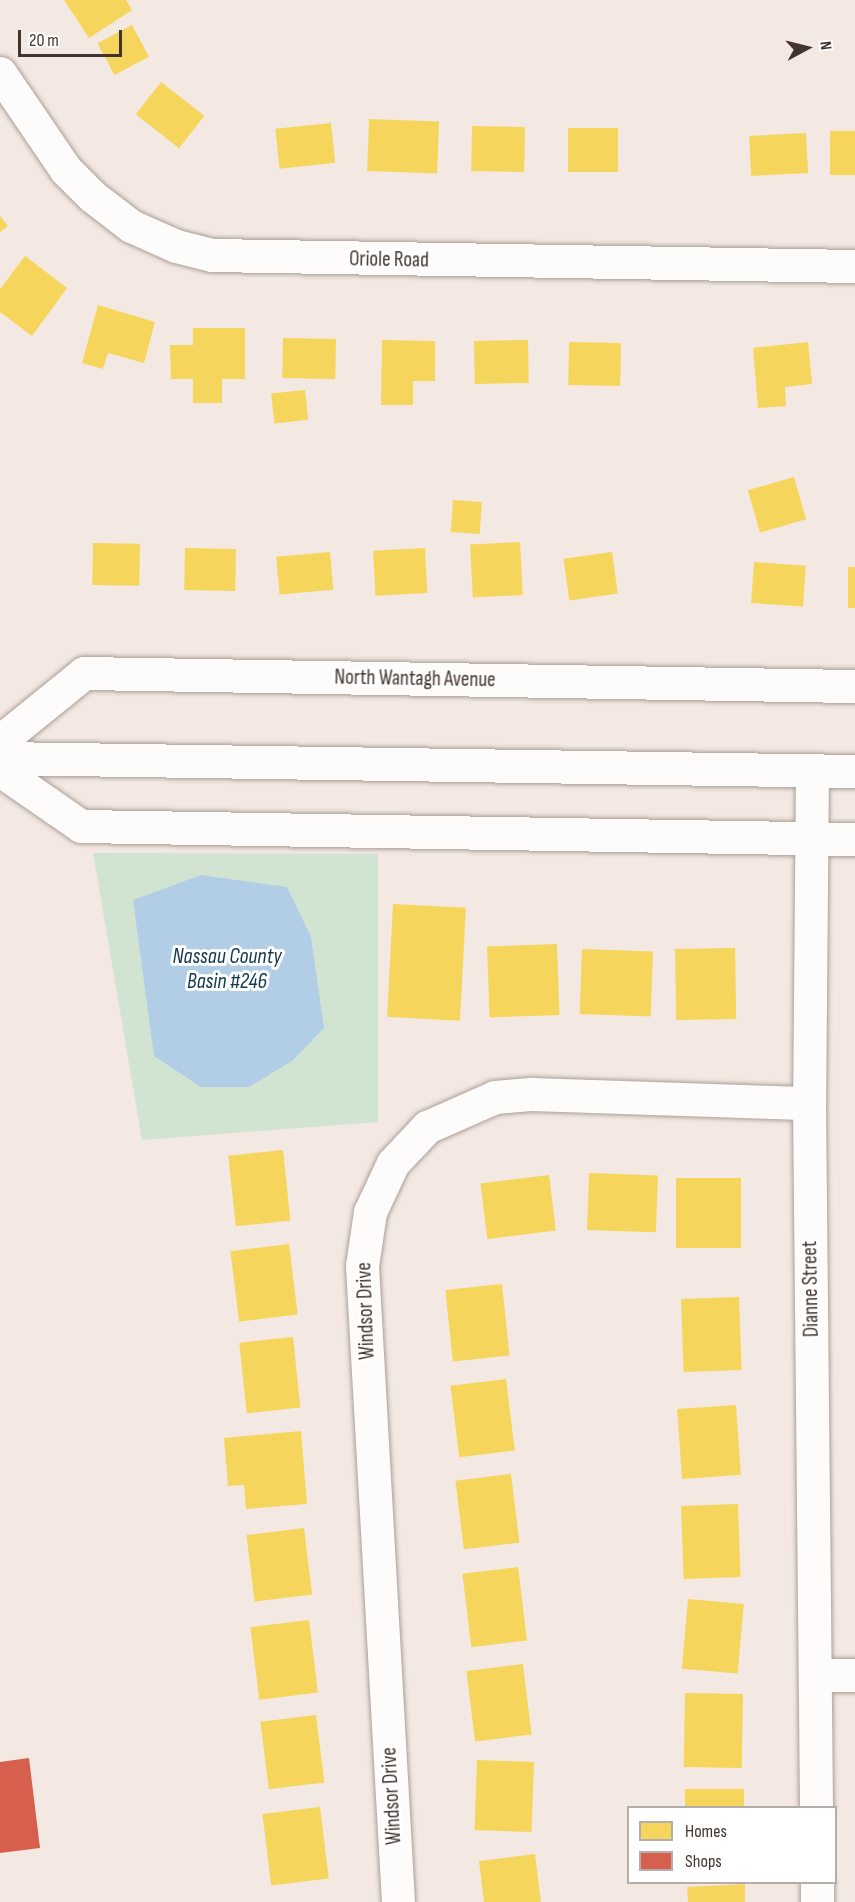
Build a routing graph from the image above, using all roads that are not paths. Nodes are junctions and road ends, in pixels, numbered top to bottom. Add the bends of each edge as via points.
1 (0, 73) edge
2 (855, 266) edge
3 (855, 687) edge
4 (0, 741) edge
5 (0, 758) edge
6 (0, 770) edge
7 (812, 771) junction
8 (855, 771) edge
9 (811, 838) junction
10 (855, 838) edge
11 (809, 1103) junction
12 (855, 1675) edge
13 (814, 1676) junction
14 (816, 1806) edge
15 (817, 1884) edge
16 (398, 1902) edge
17 (817, 1902) edge

1 - 2 street, Oriole Road via 66,170 92,196 131,226 176,246 212,255
3 - 4 street, North Wantagh Avenue via 84,673
5 - 7 street
6 - 9 street via 81,826
7 - 8 street
7 - 9 street, Dianne Street
9 - 10 street
9 - 11 street, Dianne Street
11 - 13 street, Dianne Street
11 - 16 street, Windsor Drive via 532,1094 495,1097 427,1127 393,1163 370,1212 362,1266
12 - 13 street
13 - 14 street, Dianne Street
15 - 17 street

